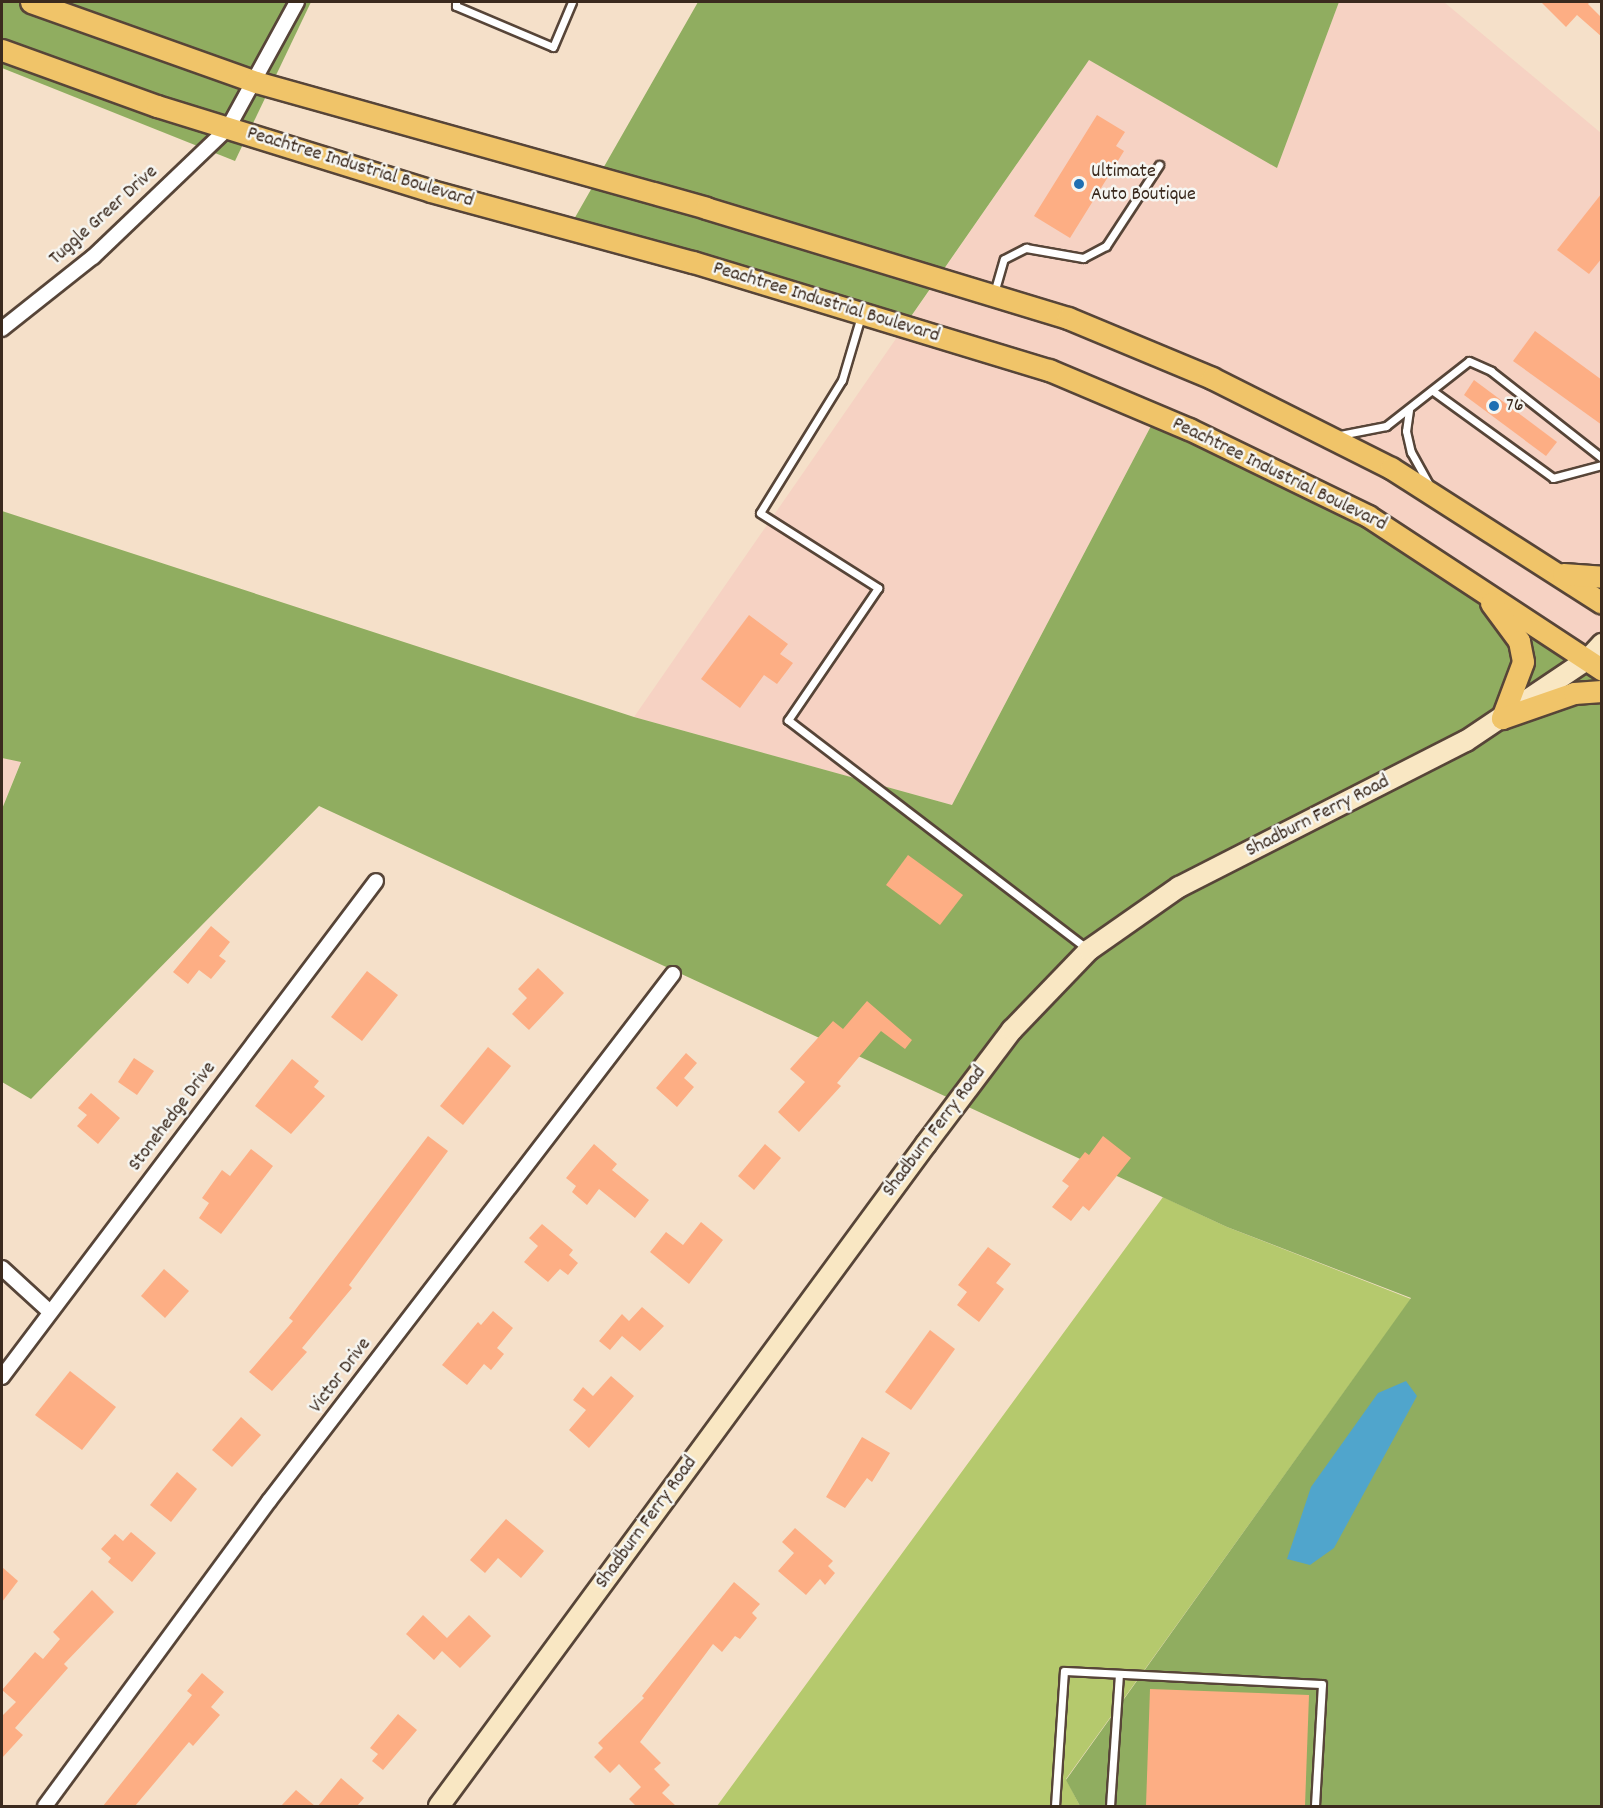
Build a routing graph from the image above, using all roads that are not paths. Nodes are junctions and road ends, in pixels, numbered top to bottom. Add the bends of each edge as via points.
1 (31, 2) edge
2 (297, 2) edge
3 (456, 2) edge
4 (572, 2) edge
5 (2, 50) edge
6 (256, 82) junction
7 (228, 128) junction
8 (1159, 165) dead end
9 (994, 295) junction
10 (862, 314) junction
11 (2, 329) edge
12 (1433, 391) junction
13 (1409, 410) junction
14 (1331, 436) junction
15 (1602, 458) edge
16 (1602, 465) edge
17 (1435, 494) junction
18 (1557, 573) junction
19 (1602, 577) edge
20 (1476, 584) junction
21 (1602, 603) edge
22 (1597, 658) edge
23 (1602, 691) edge
24 (1502, 718) junction
25 (376, 881) dead end
26 (1089, 950) junction
27 (674, 974) dead end
28 (2, 1268) edge
29 (50, 1312) junction
30 (2, 1377) edge
31 (1119, 1674) junction
32 (45, 1806) edge
33 (439, 1806) edge
34 (1055, 1806) edge
35 (1110, 1806) edge
36 (1315, 1806) edge

1 - 6 main road
2 - 6 street, Tuggle Greer Drive
3 - 4 lane via 456,6 553,47
5 - 7 main road, Peachtree Industrial Boulevard
6 - 7 street, Tuggle Greer Drive
6 - 9 main road via 706,208
7 - 10 main road, Peachtree Industrial Boulevard via 431,191 693,262
7 - 11 street, Tuggle Greer Drive via 93,256
8 - 9 lane via 1106,246 1083,258 1026,248 1004,260
9 - 14 main road via 1068,318 1202,374
10 - 20 main road, Peachtree Industrial Boulevard via 1049,370 1190,429 1368,516
10 - 26 lane via 842,380 760,513 878,588 788,720
12 - 13 lane
12 - 15 lane via 1469,361 1491,371
12 - 16 lane via 1553,478
13 - 14 lane via 1386,426
13 - 17 lane via 1406,431 1411,452
14 - 17 main road
17 - 18 main road
18 - 19 main road
18 - 21 main road
20 - 22 main road, Peachtree Industrial Boulevard
20 - 24 main road via 1509,624 1523,662
22 - 24 street, Shadburn Ferry Road
23 - 24 main road via 1574,693
24 - 26 street, Shadburn Ferry Road via 1389,781 1179,887
25 - 29 street, Stonehedge Drive
26 - 33 street, Shadburn Ferry Road via 1012,1030
27 - 32 street, Victor Drive via 269,1501
28 - 29 street
29 - 30 street, Stonehedge Drive
31 - 34 lane via 1064,1671
31 - 35 lane
31 - 36 lane via 1322,1684

